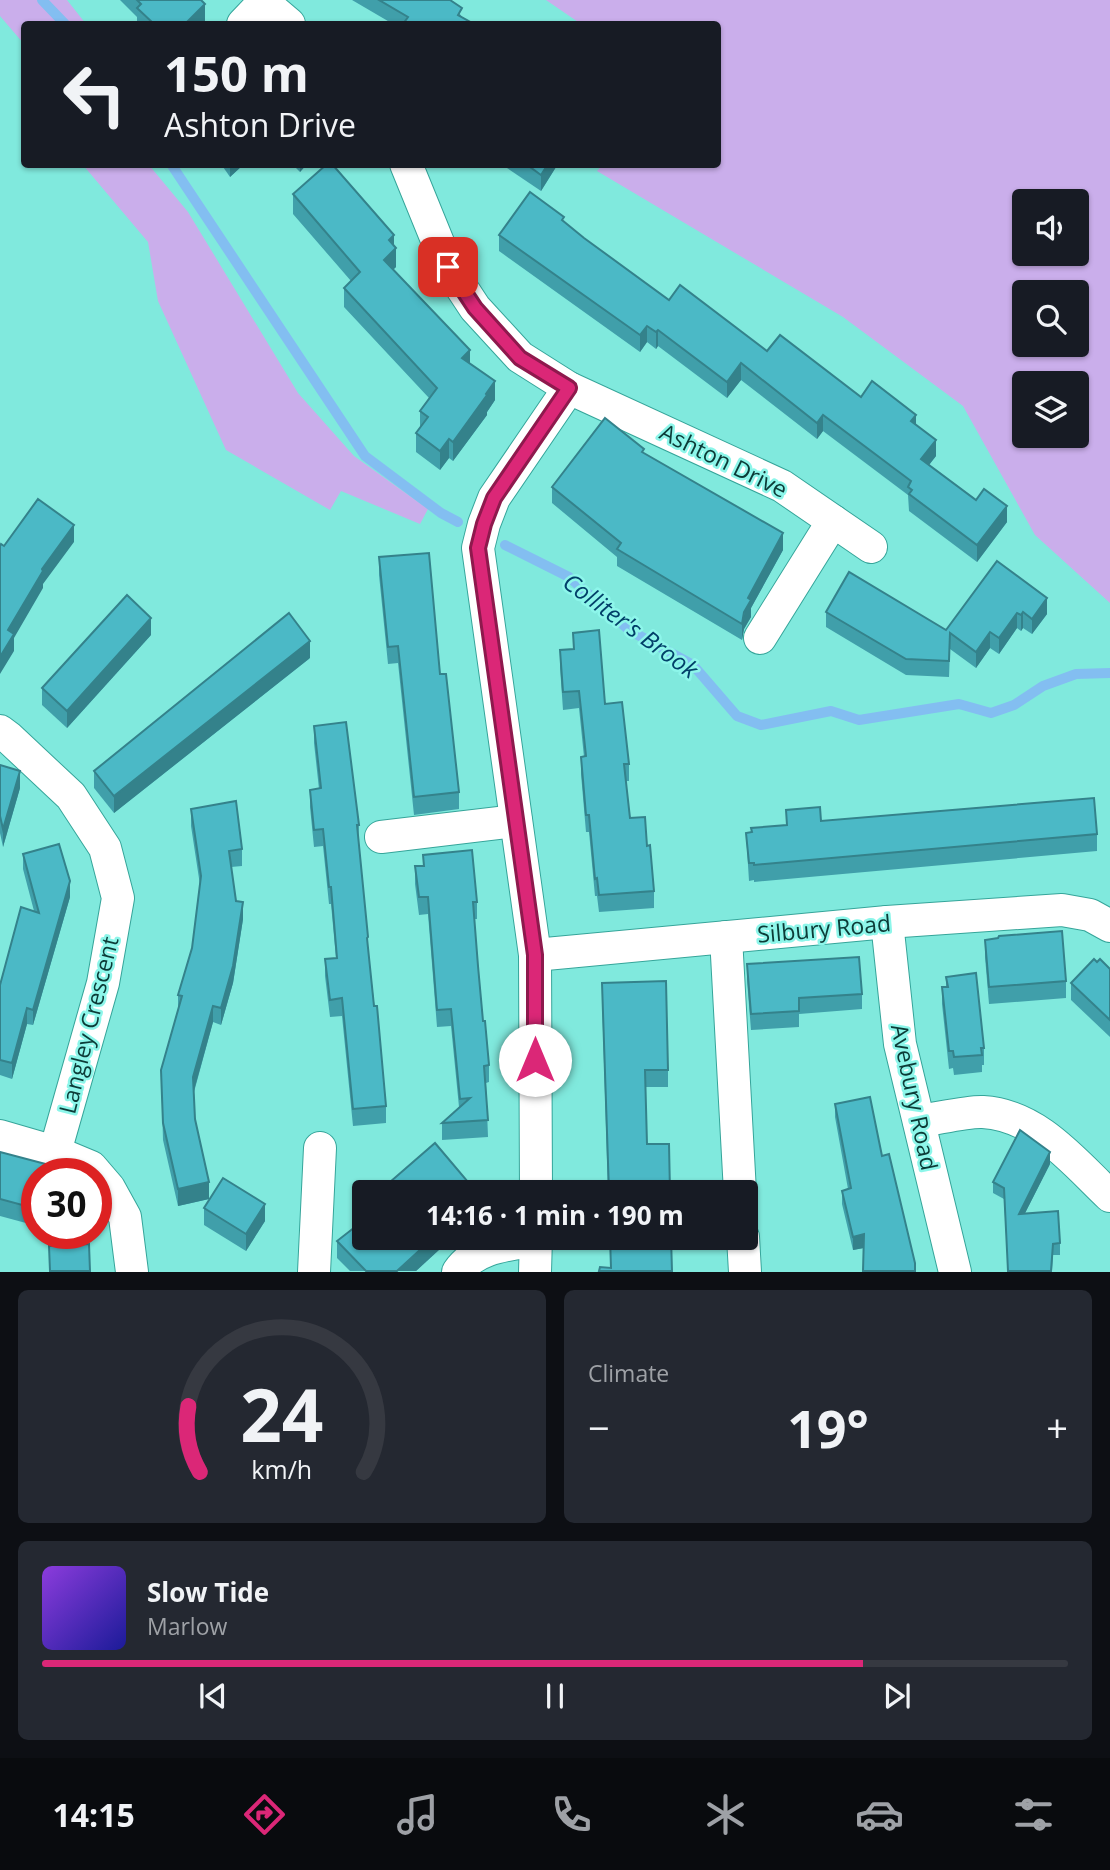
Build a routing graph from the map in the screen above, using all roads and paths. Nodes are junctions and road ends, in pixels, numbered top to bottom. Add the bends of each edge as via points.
1 (256, 9) edge
2 (282, 21) edge
3 (408, 168) edge
4 (569, 388) junction
5 (833, 522) junction
6 (871, 547) dead end
7 (760, 638) dead end
8 (0, 731) edge
9 (516, 821) junction
10 (382, 837) dead end
11 (887, 922) junction
12 (1110, 926) edge
13 (726, 937) junction
14 (535, 955) junction
15 (919, 1121) junction
16 (0, 1136) edge
17 (320, 1148) dead end
18 (55, 1152) junction
19 (536, 1180) edge
20 (739, 1180) edge
21 (1110, 1196) edge
22 (488, 1250) edge
23 (536, 1250) edge
24 (744, 1250) edge
25 (132, 1272) edge
26 (314, 1272) edge
27 (458, 1272) edge
28 (535, 1272) edge
29 (745, 1272) edge
30 (955, 1272) edge

1 - 2 street
3 - 4 street, Ashton Drive via 448,267 475,308 520,358
4 - 5 street, Ashton Drive via 782,486
4 - 9 street via 494,498 478,548
5 - 6 street, Ashton Drive
5 - 7 street
8 - 18 street, Langley Crescent via 71,796 105,848 118,898 103,983
9 - 10 street
9 - 14 street
11 - 12 street, Silbury Road via 1062,910 1090,915
11 - 13 street, Silbury Road
11 - 15 street, Avebury Road via 900,1044
13 - 14 street, Silbury Road
13 - 20 street
14 - 19 street
15 - 21 street via 982,1111 1008,1116 1054,1143
15 - 30 street, Avebury Road
16 - 18 street
17 - 26 street
18 - 25 street via 90,1167 110,1188 125,1217
22 - 27 street
23 - 28 street
24 - 29 street

